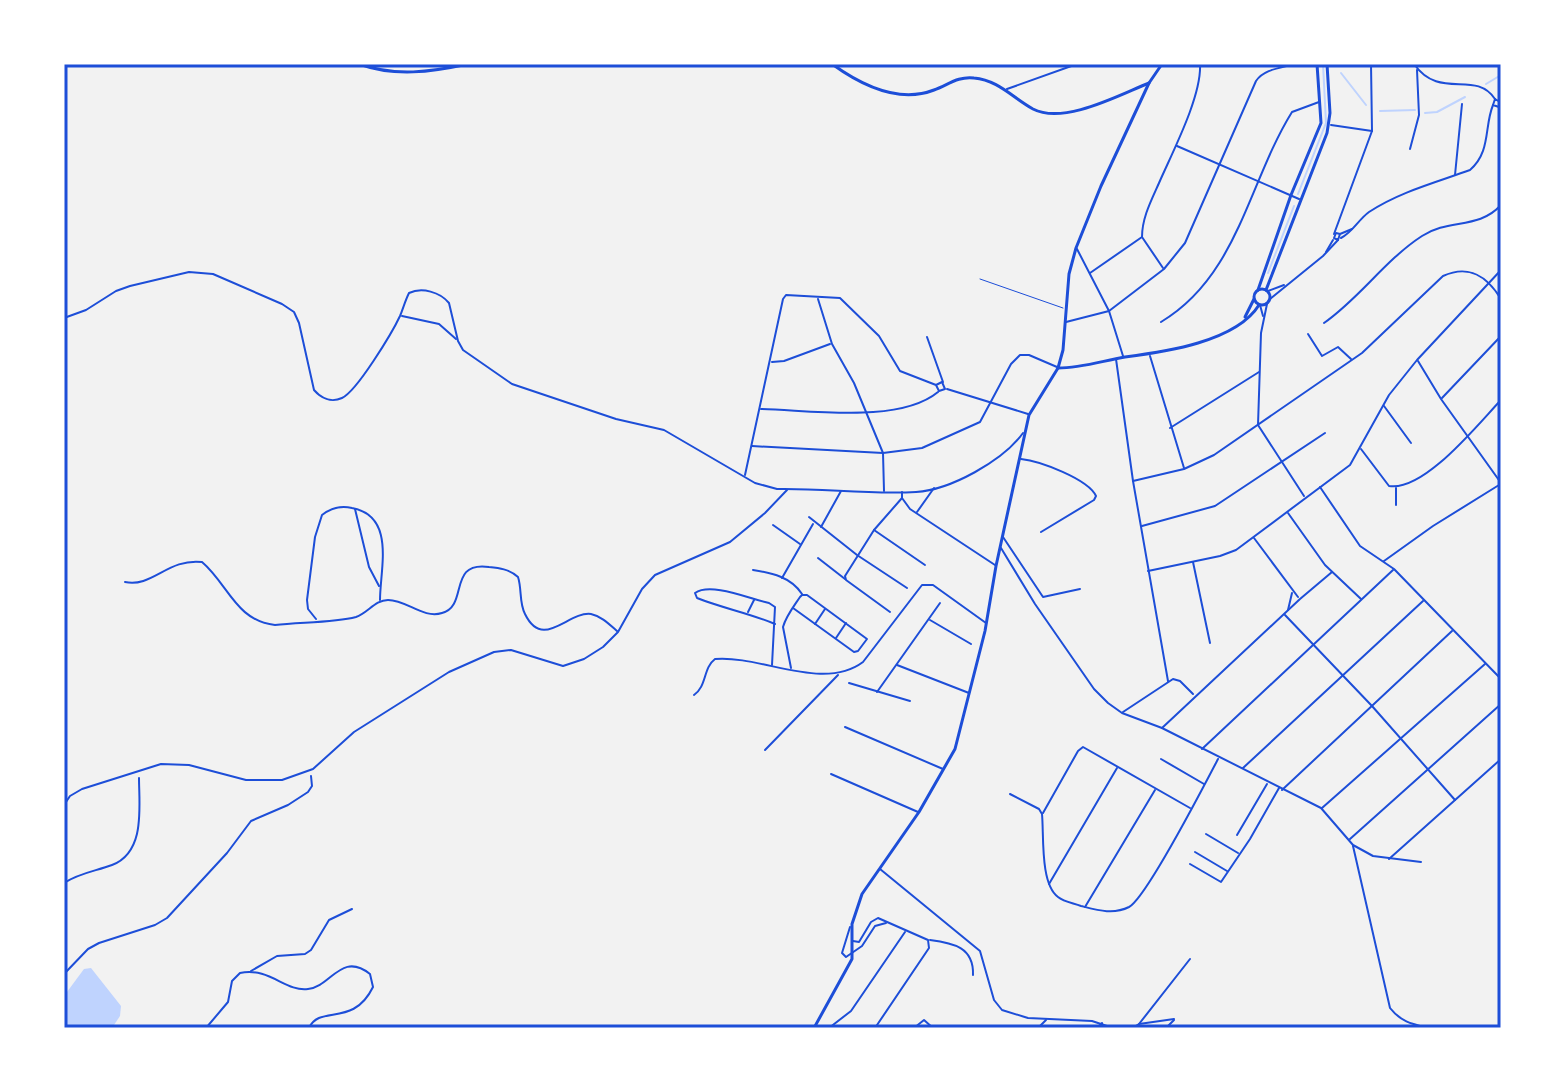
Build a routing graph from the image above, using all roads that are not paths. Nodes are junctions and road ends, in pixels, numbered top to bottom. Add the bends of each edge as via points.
1 (359, 64) edge
2 (468, 64) edge
3 (832, 64) edge
4 (1077, 64) edge
5 (1162, 64) edge
6 (1200, 64) edge
7 (1295, 64) edge
8 (1317, 64) edge
9 (1327, 64) edge
10 (1371, 64) edge
11 (1414, 64) edge
12 (1417, 69) junction
13 (1149, 83) junction
14 (1138, 87) junction
15 (1004, 89) junction
16 (1501, 95) edge
17 (1142, 100) junction
18 (1320, 102) junction
19 (1462, 104) dead end
20 (1498, 104) edge
21 (1330, 125) junction
22 (1372, 131) junction
23 (1176, 145) junction
24 (1410, 149) dead end
25 (1219, 166) junction
26 (1455, 176) junction
27 (1259, 182) junction
28 (1291, 195) junction
29 (1302, 200) junction
30 (1501, 205) edge
31 (1334, 236) junction
32 (1142, 237) junction
33 (1340, 237) junction
34 (1076, 248) junction
35 (1325, 253) junction
36 (1164, 269) junction
37 (1501, 270) edge
38 (1090, 273) junction
39 (980, 279) dead end
40 (1491, 282) junction
41 (1285, 285) junction
42 (1258, 290) junction
43 (1267, 291) junction
44 (817, 297) junction
45 (1254, 299) junction
46 (1270, 299) junction
47 (1501, 299) edge
48 (1267, 304) junction
49 (1260, 305) junction
50 (1065, 309) junction
51 (1109, 311) junction
52 (400, 315) junction
53 (1263, 317) junction
54 (64, 318) edge
55 (1245, 318) junction
56 (1161, 322) dead end
57 (1065, 323) junction
58 (1324, 323) dead end
59 (1308, 334) dead end
60 (1501, 336) edge
61 (927, 337) dead end
62 (458, 341) junction
63 (832, 344) junction
64 (1149, 355) junction
65 (1123, 358) junction
66 (1116, 359) junction
67 (1352, 360) junction
68 (1417, 360) junction
69 (771, 362) junction
70 (1058, 368) junction
71 (1260, 371) junction
72 (944, 383) junction
73 (936, 385) junction
74 (945, 389) junction
75 (939, 391) junction
76 (1441, 399) junction
77 (1501, 400) edge
78 (990, 404) junction
79 (1383, 405) junction
80 (760, 409) junction
81 (866, 412) junction
82 (1029, 415) junction
83 (1258, 425) junction
84 (1170, 428) junction
85 (1027, 429) junction
86 (1325, 433) dead end
87 (1468, 438) junction
88 (1411, 443) dead end
89 (752, 446) junction
90 (1360, 448) junction
91 (883, 453) junction
92 (1020, 459) junction
93 (1281, 463) junction
94 (1184, 469) junction
95 (745, 477) junction
96 (1133, 481) junction
97 (1501, 483) edge
98 (1320, 487) junction
99 (1396, 487) junction
100 (934, 488) junction
101 (788, 489) junction
102 (842, 490) junction
103 (884, 492) junction
104 (902, 492) junction
105 (1305, 497) junction
106 (902, 498) junction
107 (1396, 505) dead end
108 (355, 508) junction
109 (1287, 512) junction
110 (916, 513) junction
111 (809, 517) dead end
112 (815, 521) junction
113 (773, 525) dead end
114 (821, 527) junction
115 (1141, 527) junction
116 (874, 530) junction
117 (1041, 532) dead end
118 (1003, 537) junction
119 (1254, 537) junction
120 (801, 545) junction
121 (1001, 547) junction
122 (857, 555) junction
123 (818, 558) dead end
124 (1193, 561) junction
125 (1384, 562) junction
126 (925, 565) dead end
127 (996, 566) junction
128 (1394, 569) junction
129 (753, 570) dead end
130 (1148, 571) junction
131 (1332, 572) junction
132 (782, 578) junction
133 (845, 579) junction
134 (125, 582) dead end
135 (380, 587) junction
136 (907, 588) dead end
137 (1080, 589) dead end
138 (1293, 591) junction
139 (803, 595) junction
140 (1300, 599) junction
141 (754, 600) junction
142 (1361, 600) junction
143 (1424, 600) junction
144 (380, 601) junction
145 (940, 603) dead end
146 (793, 608) junction
147 (826, 608) junction
148 (890, 612) dead end
149 (747, 613) junction
150 (1286, 613) junction
151 (317, 620) junction
152 (929, 620) junction
153 (847, 622) junction
154 (775, 624) junction
155 (815, 624) junction
156 (987, 624) junction
157 (1453, 630) junction
158 (618, 632) junction
159 (835, 639) junction
160 (1210, 643) dead end
161 (971, 644) dead end
162 (1314, 644) junction
163 (1486, 663) junction
164 (896, 664) junction
165 (772, 666) junction
166 (791, 670) junction
167 (839, 674) junction
168 (1344, 677) junction
169 (1501, 679) edge
170 (1168, 681) junction
171 (849, 683) dead end
172 (877, 692) junction
173 (969, 693) junction
174 (694, 695) dead end
175 (1195, 696) junction
176 (910, 701) dead end
177 (1501, 704) edge
178 (1372, 706) junction
179 (1122, 713) junction
180 (845, 727) dead end
181 (1162, 728) junction
182 (1399, 738) junction
183 (1202, 749) junction
184 (765, 750) dead end
185 (1219, 758) junction
186 (1161, 759) dead end
187 (1501, 759) edge
188 (1117, 767) junction
189 (944, 769) junction
190 (1427, 769) junction
191 (1242, 770) junction
192 (831, 774) dead end
193 (311, 776) dead end
194 (139, 778) dead end
195 (1268, 782) junction
196 (1205, 784) junction
197 (1156, 789) junction
198 (1281, 789) junction
199 (1010, 794) dead end
200 (1455, 800) junction
201 (64, 805) edge
202 (1321, 808) junction
203 (1192, 809) junction
204 (919, 812) junction
205 (1042, 814) junction
206 (1206, 834) dead end
207 (1237, 835) dead end
208 (1349, 840) junction
209 (1353, 845) junction
210 (1195, 852) dead end
211 (1239, 853) junction
212 (1389, 859) junction
213 (1421, 862) dead end
214 (1190, 864) dead end
215 (879, 869) junction
216 (1228, 872) junction
217 (64, 883) edge
218 (1049, 885) junction
219 (1085, 907) junction
220 (352, 909) dead end
221 (887, 923) junction
222 (852, 924) junction
223 (905, 931) junction
224 (928, 940) junction
225 (853, 941) junction
226 (853, 954) junction
227 (1190, 959) dead end
228 (250, 971) junction
229 (64, 974) edge
230 (973, 975) dead end
231 (1047, 1019) junction
232 (1139, 1024) junction
233 (1102, 1026) edge
234 (206, 1028) edge
235 (309, 1028) edge
236 (814, 1028) edge
237 (829, 1028) edge
238 (875, 1028) edge
239 (914, 1028) edge
240 (933, 1028) edge
241 (1038, 1028) edge
242 (1097, 1028) edge
243 (1113, 1028) edge
244 (1132, 1028) edge
245 (1166, 1028) edge
246 (1429, 1028) edge

1 - 2 street via 399,73
3 - 15 street via 861,83 904,96 972,77
4 - 15 street
5 - 13 street
6 - 23 street via 1199,84
7 - 25 street via 1260,75
8 - 18 street
9 - 21 street
10 - 22 street
11 - 12 street
12 - 20 street via 1439,84 1476,85
12 - 24 street via 1419,115
13 - 14 street
13 - 17 street
14 - 15 street via 1053,115 1035,110
14 - 17 street via 1143,89
16 - 20 street
17 - 34 street
18 - 27 street via 1292,112
18 - 28 street via 1320,126
19 - 26 street
20 - 26 street via 1490,115 1480,159
21 - 22 street
21 - 29 street
22 - 31 street
23 - 25 street
23 - 32 street via 1148,208
25 - 27 street
25 - 36 street via 1182,249
26 - 33 street via 1370,211
27 - 28 street
27 - 56 street via 1215,273
28 - 29 street
28 - 42 street
29 - 43 street
30 - 58 street via 1488,218 1446,225 1422,236
31 - 33 street
31 - 33 street
31 - 35 street
32 - 36 street
32 - 38 street
33 - 35 street
34 - 38 street
34 - 50 street
35 - 41 street
36 - 51 street
37 - 40 street
38 - 51 street
39 - 50 lane
40 - 47 street
40 - 67 street via 1472,273 1443,276
40 - 68 street
41 - 43 street
41 - 46 street
42 - 43 street
42 - 45 street
43 - 46 street
44 - 63 street
44 - 69 street via 783,299
44 - 73 street via 843,300 879,336 900,371
45 - 49 street
45 - 55 street
46 - 48 street
48 - 49 street
48 - 53 street
49 - 53 street
49 - 55 street
50 - 57 street
51 - 57 street
51 - 65 street
52 - 54 street via 352,389 330,400 314,390 294,312 213,274 189,272 130,286
52 - 62 street via 439,324
52 - 62 street via 409,293 436,293 449,303
53 - 71 street
55 - 64 street via 1216,336
57 - 70 street
59 - 67 street via 1322,356 1338,347
60 - 76 street
61 - 72 street
62 - 95 street via 512,384 664,430
63 - 69 street
63 - 81 street
64 - 65 street
64 - 84 street
65 - 66 street
66 - 70 street
66 - 96 street
67 - 83 street
68 - 76 street
68 - 79 street
69 - 80 street
70 - 78 street via 1020,355
70 - 82 street
71 - 83 street
71 - 84 street
72 - 73 street
72 - 74 street
73 - 75 street
74 - 75 street
74 - 78 street
75 - 81 street via 906,409
76 - 87 street
77 - 87 street
78 - 82 street
78 - 91 street via 984,418 969,428 922,448
79 - 88 street
79 - 90 street
80 - 81 street
80 - 89 street
81 - 91 street
82 - 85 street
83 - 93 street
83 - 94 street
84 - 94 street
85 - 92 street
85 - 100 street via 989,464
86 - 93 street
87 - 97 street
87 - 99 street via 1442,461
89 - 91 street
89 - 95 street
90 - 98 street via 1350,465
90 - 99 street via 1389,486
91 - 103 street
92 - 117 street via 1038,461 1091,487 1096,496
92 - 118 street
93 - 105 street
93 - 115 street via 1215,506
94 - 96 street
95 - 101 street
96 - 115 street
97 - 125 street
98 - 105 street
98 - 125 street via 1360,546
99 - 107 street
100 - 104 street
100 - 110 street
101 - 102 street
101 - 158 street via 730,542 655,575
102 - 103 street
102 - 114 street
103 - 104 street
104 - 106 street
105 - 109 street
106 - 110 street
106 - 116 street
108 - 135 street via 369,567
108 - 135 street via 382,531
108 - 151 street via 334,508 318,522 307,600
109 - 119 street
109 - 131 street
110 - 127 street
111 - 112 street
112 - 114 street
112 - 120 street
113 - 120 street
114 - 122 street
115 - 130 street
116 - 122 street
116 - 126 street
118 - 121 street
118 - 137 street via 1043,597
119 - 124 street via 1228,554
119 - 138 street
120 - 132 street
121 - 127 street
121 - 179 street via 1094,689
122 - 133 street
122 - 136 street
123 - 133 street
124 - 130 street
124 - 160 street
125 - 128 street
127 - 156 street
128 - 142 street
128 - 143 street
129 - 132 street
130 - 170 street
131 - 140 street
131 - 142 street
132 - 139 street via 795,583
133 - 148 street
134 - 151 street via 149,579 180,562 202,562 251,618 275,625
135 - 144 street
138 - 140 street
138 - 150 street
139 - 146 street
139 - 147 street
140 - 150 street
141 - 149 street
141 - 149 street via 712,589 695,593
141 - 154 street via 775,607
142 - 162 street
143 - 157 street
143 - 168 street
144 - 151 street via 361,615
144 - 158 street via 441,614 452,606 464,573 483,566 518,577 523,609 537,627 552,629 590,614
145 - 152 street
146 - 155 street
146 - 166 street via 783,627
147 - 153 street
147 - 155 street
149 - 154 street
150 - 162 street
150 - 175 street
152 - 161 street
152 - 164 street
153 - 159 street
153 - 159 street via 867,640 855,652
154 - 165 street
155 - 159 street
156 - 167 street via 933,585 922,585 863,662
156 - 173 street
157 - 163 street
157 - 178 street
158 - 201 street via 603,647 569,665 511,650 494,652 449,672 354,732 313,769 282,780 246,780 189,765 161,764 82,789
162 - 168 street
162 - 183 street
163 - 169 street
163 - 182 street
164 - 172 street
164 - 173 street
165 - 166 street
165 - 174 street via 715,659
166 - 167 street
167 - 184 street
168 - 178 street
168 - 191 street
170 - 175 street via 1180,681
170 - 179 street
171 - 172 street
172 - 176 street
173 - 189 street via 955,749
175 - 181 street
177 - 190 street
178 - 182 street
178 - 198 street
179 - 181 street
180 - 189 street
181 - 183 street
182 - 190 street
182 - 202 street
183 - 185 street
185 - 191 street
185 - 196 street
186 - 196 street
187 - 200 street
188 - 197 street
188 - 205 street via 1080,748
188 - 218 street
189 - 204 street
190 - 200 street
190 - 208 street
191 - 195 street
192 - 204 street
193 - 229 street via 308,792 251,821 167,918 99,943
194 - 217 street via 134,845 116,863
195 - 198 street
195 - 207 street
196 - 203 street
197 - 203 street
197 - 219 street
198 - 202 street
198 - 211 street
199 - 205 street
200 - 212 street
202 - 208 street
203 - 219 street via 1136,901 1117,911
204 - 215 street
205 - 218 street
206 - 211 street
208 - 209 street
209 - 212 street
209 - 246 street via 1390,1008 1408,1023
210 - 216 street
211 - 216 street
212 - 213 street
214 - 216 street via 1219,882
215 - 222 street via 862,894
215 - 231 street via 980,951 994,1000 1002,1010
218 - 219 street via 1062,900
220 - 228 street via 329,920 305,954 277,956
221 - 223 street
221 - 225 street via 878,918 859,942
221 - 226 street via 875,926
222 - 225 street
222 - 226 street via 842,953
223 - 224 street
223 - 237 street via 851,1011
224 - 230 street via 966,952
224 - 238 street via 929,948
225 - 226 street
226 - 236 street
227 - 232 street
228 - 234 street via 235,976 228,1002
228 - 235 street via 305,990 342,968 370,974 373,987 360,1005 342,1015 319,1016
231 - 233 street
231 - 241 street
232 - 244 street
232 - 245 street via 1174,1019
233 - 242 street
233 - 243 street
239 - 240 street via 924,1020

